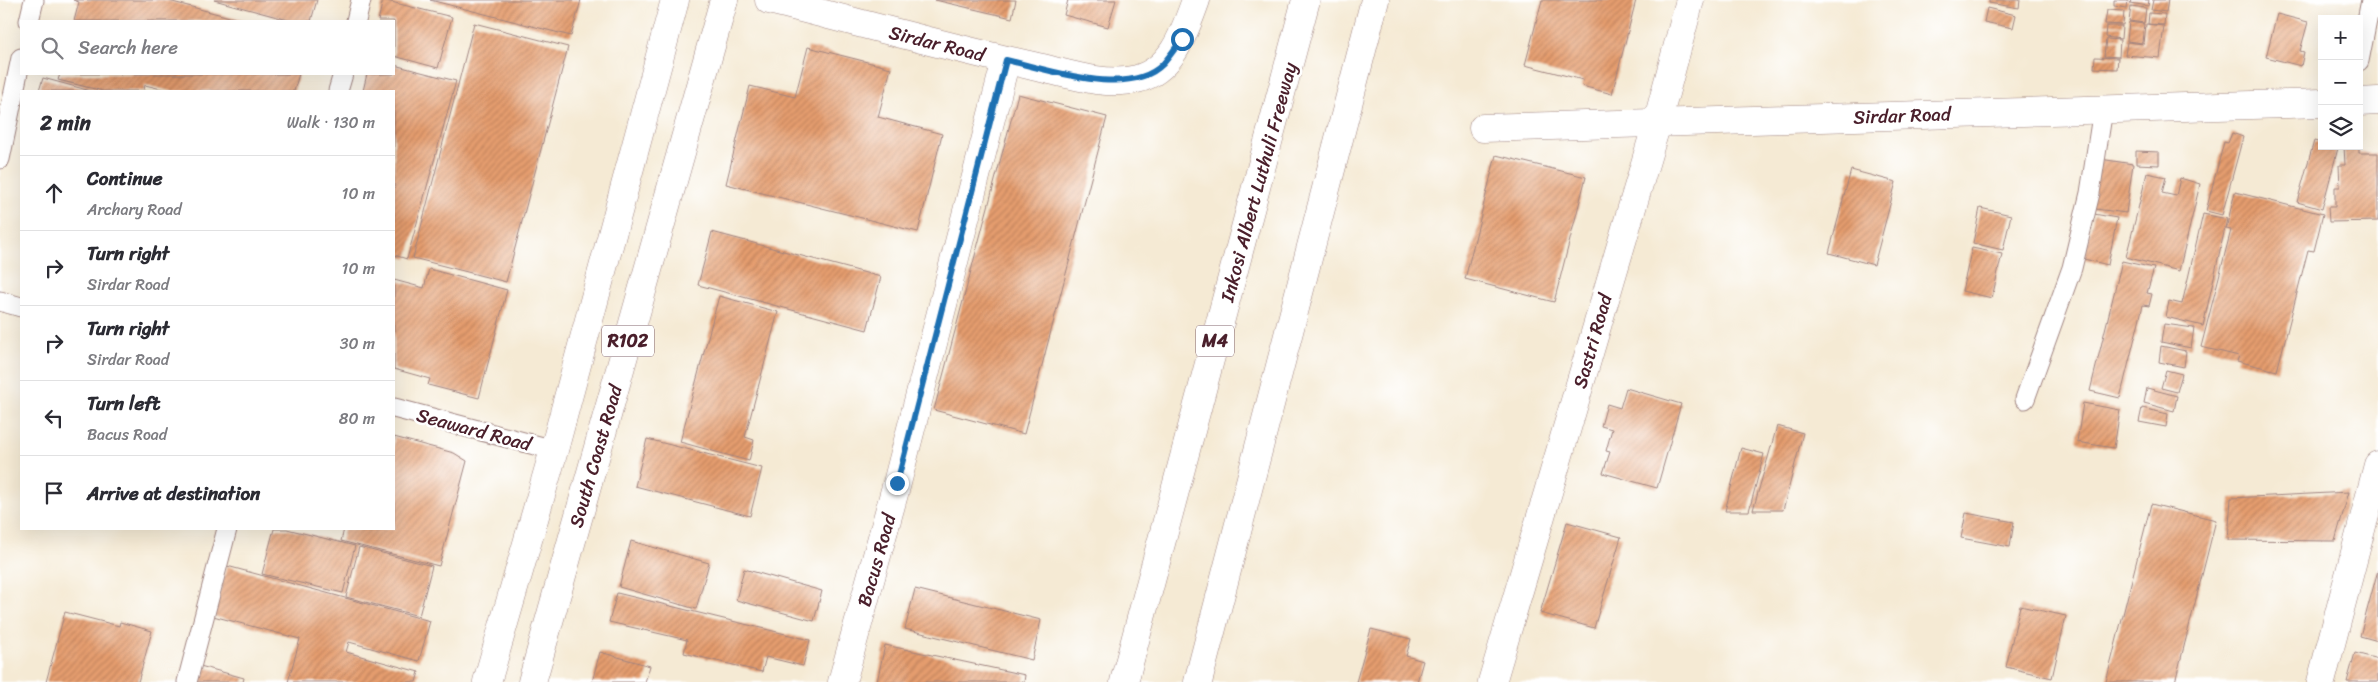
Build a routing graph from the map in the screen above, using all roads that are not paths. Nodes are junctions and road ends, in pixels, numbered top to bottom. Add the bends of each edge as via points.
1 (34, 0) edge
2 (361, 0) edge
3 (675, 0) edge
4 (724, 0) edge
5 (768, 0) edge
6 (1196, 0) edge
7 (1306, 0) edge
8 (1375, 0) edge
9 (1690, 0) edge
10 (2371, 0) edge
11 (29, 20) edge
12 (356, 20) edge
13 (1006, 60) junction
14 (2359, 60) edge
15 (20, 62) edge
16 (343, 75) edge
17 (338, 90) edge
18 (2378, 101) edge
19 (2363, 102) edge
20 (2318, 103) edge
21 (2103, 109) junction
22 (1657, 123) junction
23 (3, 126) edge
24 (1483, 128) dead end
25 (0, 159) edge
26 (0, 301) edge
27 (20, 307) edge
28 (2025, 399) dead end
29 (395, 408) edge
30 (554, 450) junction
31 (2378, 465) edge
32 (227, 530) edge
33 (187, 682) edge
34 (487, 682) edge
35 (532, 682) edge
36 (842, 682) edge
37 (1124, 682) edge
38 (1198, 682) edge
39 (1492, 682) edge
40 (2321, 682) edge

1 - 11 lane
2 - 12 lane
3 - 30 main road, R102
4 - 35 main road, South Coast Road / R102
5 - 13 main road, Sirdar Road
6 - 13 main road, Sirdar Road via 1182,39 1162,65 1138,79 1102,81
7 - 37 main road, Inkosi Albert Luthuli Freeway / M4
8 - 38 main road
9 - 22 main road, Sastri Road
10 - 14 lane
13 - 36 main road, Bacus Road
15 - 23 lane
16 - 17 lane
18 - 19 main road
20 - 21 main road, Sirdar Road
21 - 22 main road, Sirdar Road
21 - 28 lane via 2090,193 2072,268
22 - 24 main road, Sirdar Road
22 - 39 main road, Sastri Road
23 - 25 lane
26 - 27 lane
29 - 30 lane, Seaward Road
30 - 34 main road, R102
31 - 40 main road
32 - 33 lane

